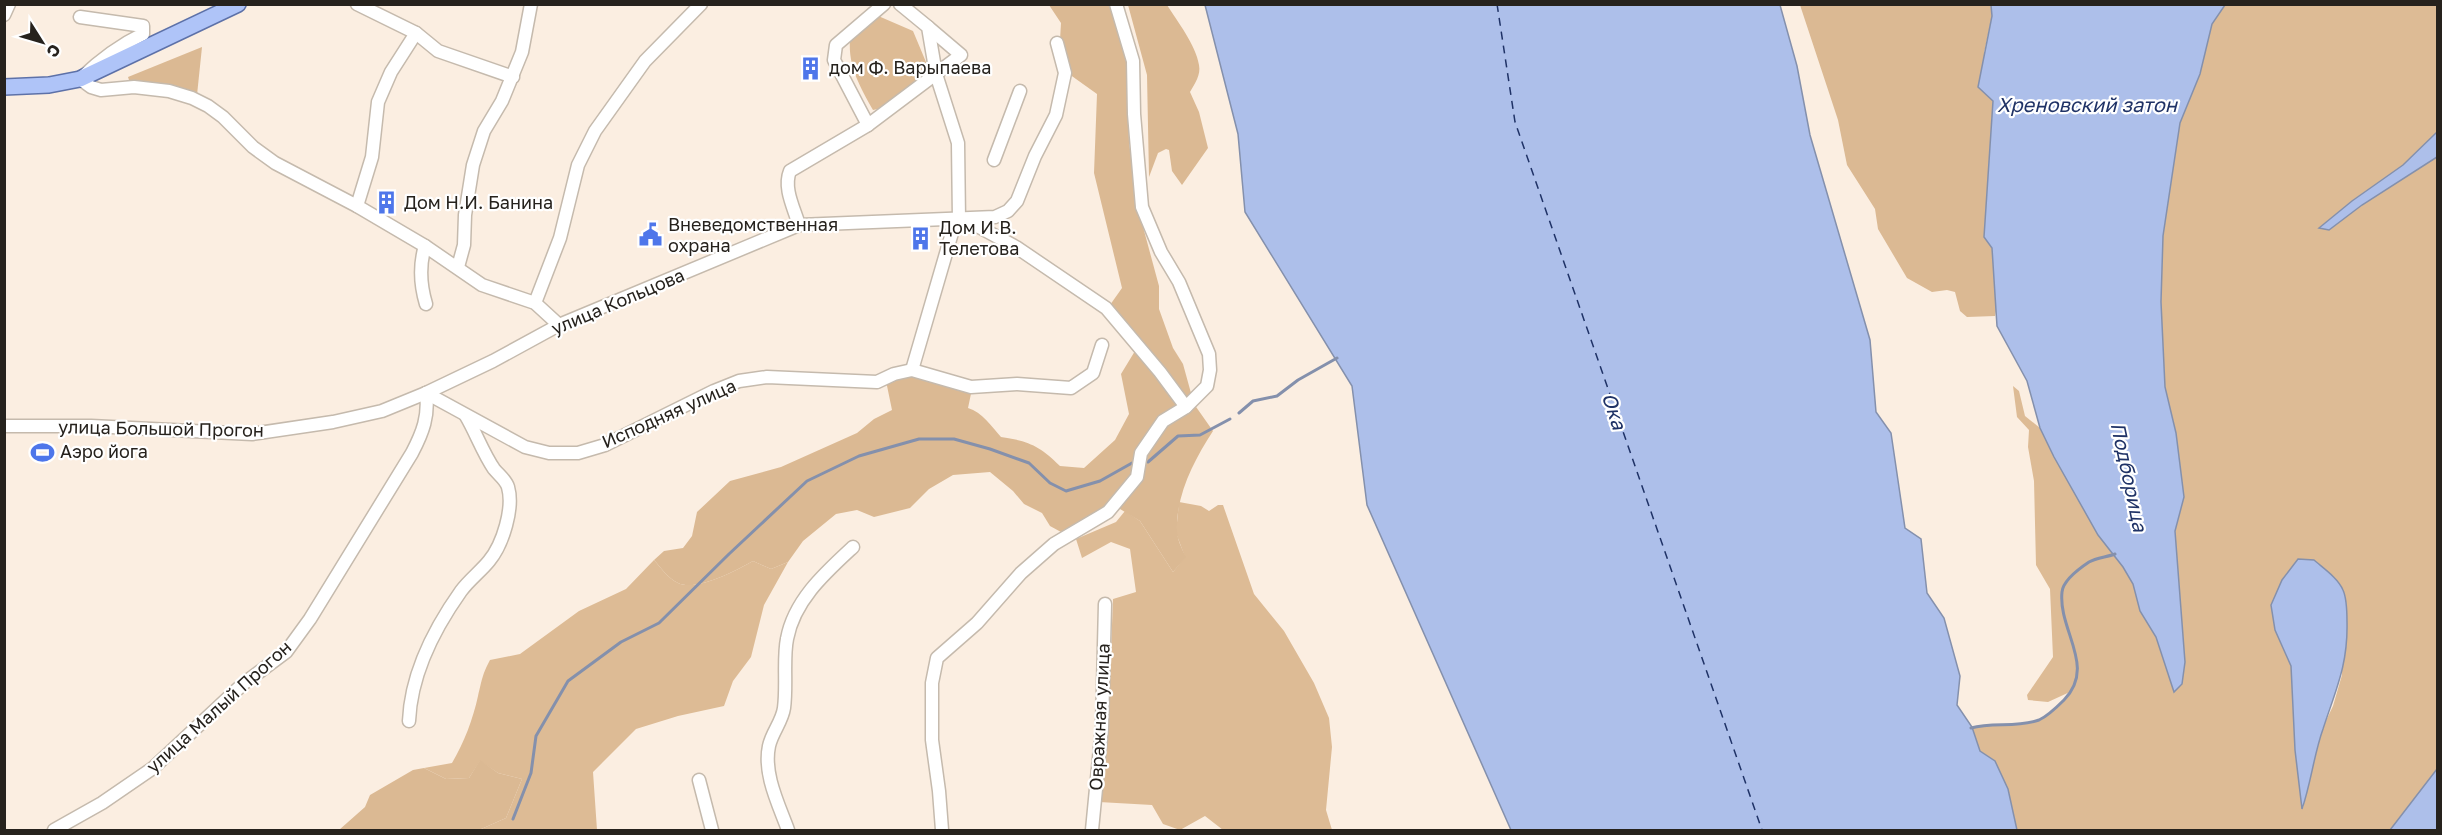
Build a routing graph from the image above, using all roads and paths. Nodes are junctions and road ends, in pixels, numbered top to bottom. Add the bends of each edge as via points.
1 (9, 4) edge
2 (238, 4) edge
3 (357, 4) edge
4 (531, 4) edge
5 (701, 4) edge
6 (884, 4) edge
7 (900, 4) edge
8 (1116, 4) edge
9 (4, 15) edge
10 (81, 17) dead end
11 (928, 27) junction
12 (416, 33) junction
13 (1057, 43) dead end
14 (936, 74) junction
15 (513, 78) junction
16 (80, 79) junction
17 (4, 87) edge
18 (1020, 91) dead end
19 (868, 125) junction
20 (994, 160) dead end
21 (357, 206) junction
22 (962, 220) junction
23 (799, 225) junction
24 (424, 246) junction
25 (458, 267) junction
26 (535, 303) junction
27 (426, 304) dead end
28 (559, 325) junction
29 (1102, 345) dead end
30 (912, 370) junction
31 (452, 380) joint
32 (426, 393) junction
33 (1186, 407) junction
34 (466, 416) junction
35 (4, 426) edge
36 (853, 547) dead end
37 (1105, 604) dead end
38 (409, 721) dead end
39 (699, 780) dead end
40 (54, 831) edge
41 (712, 831) edge
42 (788, 831) edge
43 (942, 831) edge
44 (1092, 831) edge

1 - 9 street
2 - 16 main road
3 - 12 street
4 - 15 street
5 - 26 street via 645,61 595,131 578,165 560,238
6 - 19 street via 836,45 834,60
7 - 11 street
8 - 33 street via 1133,61 1143,207 1209,354 1207,386
10 - 16 street via 143,26 142,34 98,61
11 - 14 street
11 - 14 street via 961,55
12 - 15 street via 438,51
12 - 21 street via 390,72 378,102 372,157
13 - 22 street, улица Кольцова via 1065,73 1056,115 1017,201 995,217
14 - 19 street
14 - 22 street via 958,143
15 - 25 street via 484,131 474,165
16 - 17 main road
16 - 21 street via 101,90 134,87 192,98 223,117 275,163
18 - 20 street
19 - 23 street via 790,171 788,191
21 - 24 street
22 - 23 street, улица Кольцова
22 - 30 street via 954,226
22 - 33 street, улица Кольцова via 1016,247 1106,308
23 - 28 street, улица Кольцова
24 - 25 street
24 - 27 street via 420,261
25 - 26 street via 482,285
26 - 28 street
28 - 31 street, улица Кольцова
29 - 30 street via 1093,373 1071,388 1017,384 971,387
30 - 34 street, Исподняя улица via 878,382 767,377 739,381 605,445 578,453 549,453 525,447
31 - 32 street, улица Большой Прогон
32 - 34 street, Исподняя улица
32 - 35 street, улица Большой Прогон via 382,411 252,434
32 - 40 street, улица Малый Прогон via 424,429 412,453 286,652 243,684 153,768
33 - 43 street via 1163,421 1141,453 1137,477 1114,506 1054,544 937,658 932,683 932,740
34 - 38 street via 494,469 507,484 510,499 497,549 462,589 415,676
36 - 42 street via 828,569 802,601 787,639 783,718 769,746 769,776
37 - 44 street, Овражная улица via 1102,727
39 - 41 street

